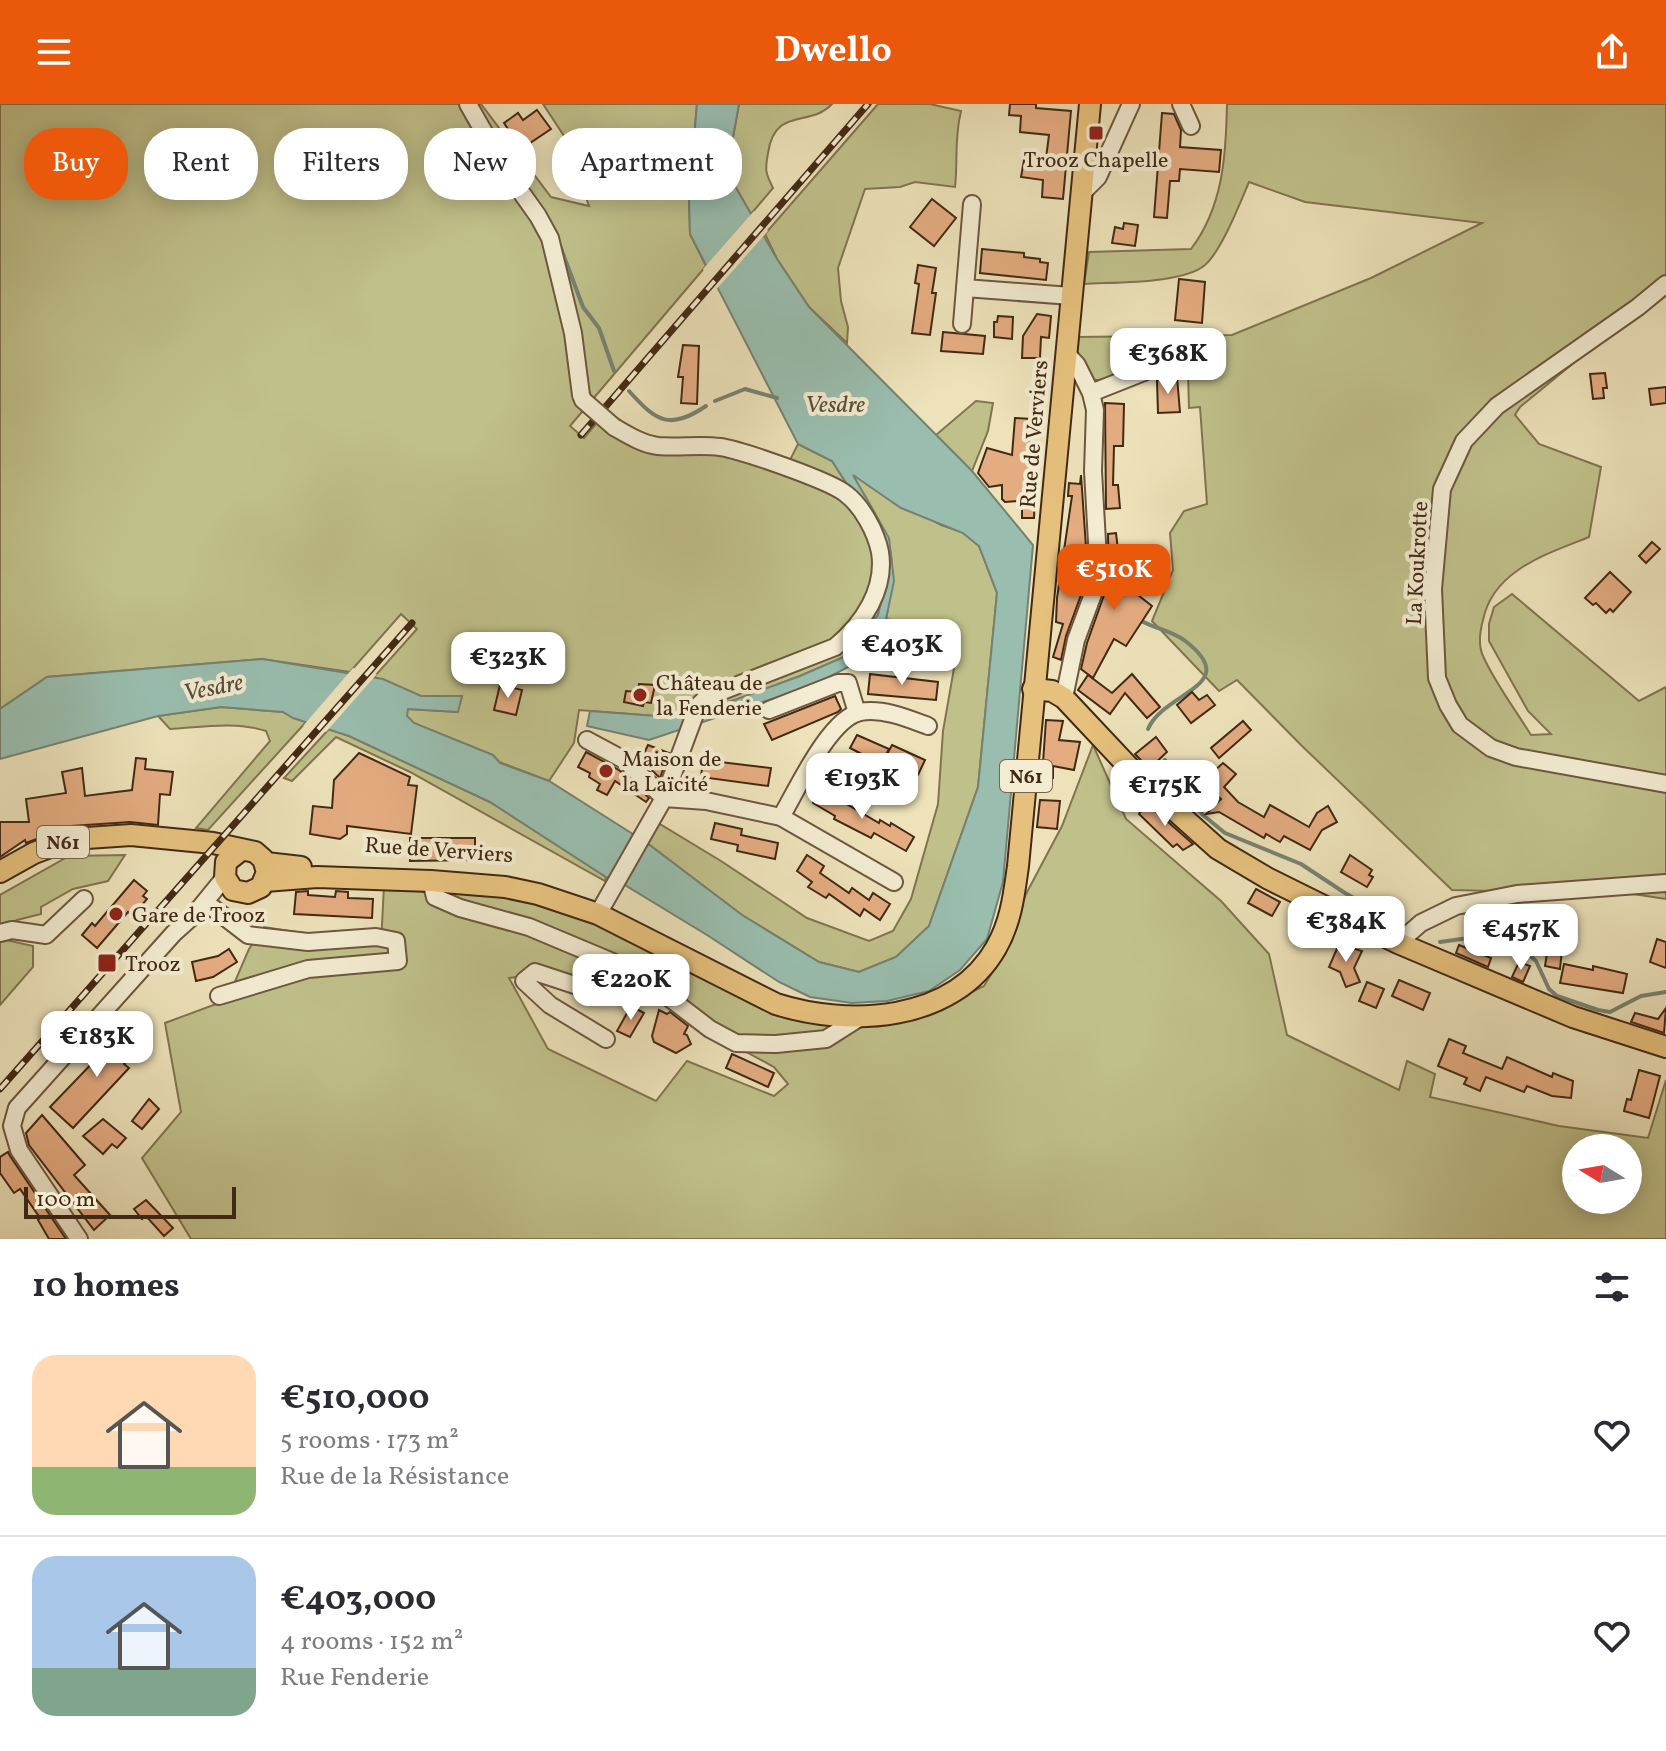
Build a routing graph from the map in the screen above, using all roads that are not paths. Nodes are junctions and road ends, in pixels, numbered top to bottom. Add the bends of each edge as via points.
1 (468, 104) edge
2 (1090, 104) edge
3 (1131, 104) edge
4 (1181, 104) edge
5 (1191, 126) dead end
6 (1081, 194) junction
7 (972, 204) dead end
8 (1666, 284) edge
9 (965, 288) junction
10 (1071, 296) junction
11 (962, 324) dead end
12 (1065, 352) junction
13 (1173, 367) dead end
14 (1091, 393) junction
15 (1033, 689) junction
16 (1064, 698) junction
17 (769, 710) dead end
18 (857, 713) junction
19 (928, 726) dead end
20 (587, 740) dead end
21 (1666, 784) edge
22 (664, 798) junction
23 (781, 817) junction
24 (240, 851) junction
25 (0, 872) edge
26 (266, 872) junction
27 (224, 873) junction
28 (431, 881) junction
29 (894, 882) dead end
30 (1666, 883) edge
31 (0, 884) edge
32 (248, 893) junction
33 (84, 899) dead end
34 (605, 901) junction
35 (213, 908) junction
36 (6, 932) edge
37 (174, 933) junction
38 (1398, 943) junction
39 (644, 980) junction
40 (219, 996) dead end
41 (859, 1018) junction
42 (606, 1039) dead end
43 (1666, 1047) edge
44 (6, 1130) edge
45 (79, 1239) edge

1 - 22 street, bridge via 550,238 583,400 636,440 657,446 716,447 783,462 846,493 878,544 883,569 871,603 852,633 835,647 707,697 698,706
2 - 6 main road, Rue de Verviers / N61
3 - 6 street via 1098,177
4 - 5 street
6 - 10 main road, Rue de Verviers / N61
7 - 9 street
8 - 21 street, La Koukrotte via 1497,406 1464,441 1442,489 1433,589 1437,678 1460,725 1491,748 1516,757
9 - 10 street
9 - 11 street
10 - 12 main road, Rue de Verviers / N61
12 - 14 street
12 - 15 main road, Rue de Verviers / N61
13 - 14 street via 1149,370
14 - 16 street via 1098,582 1076,640
15 - 16 main road
15 - 41 main road, Rue de Verviers / N61 via 1012,907 995,950 961,986 939,999
16 - 38 main road via 1142,781 1218,849
17 - 18 street via 848,683
18 - 19 street via 894,714
18 - 23 street via 835,728
20 - 22 street via 626,761
22 - 23 street
22 - 34 street
23 - 29 street
24 - 25 main road, N61 via 213,843 102,836 61,843
24 - 26 main road, N61 via 255,852
24 - 27 main road via 231,855
26 - 28 main road, Rue de Verviers / N61
26 - 32 main road via 255,891
26 - 34 main road, Rue de Verviers / N61 via 318,867 488,872
27 - 31 main road, N61 via 213,858 188,851 98,846 44,860
27 - 32 main road, N61 via 233,890
27 - 37 street
28 - 34 main road, Rue de Verviers / N61
28 - 39 street via 435,897 529,927
30 - 38 street via 1517,894 1456,906 1421,923
32 - 35 street
33 - 36 street via 46,935
34 - 41 main road, Rue de Verviers / N61 via 768,991 820,1013
35 - 37 street
35 - 40 street via 248,935 308,942 376,937 396,941 398,961 308,969
37 - 44 street via 17,1108
38 - 43 main road via 1573,1017
39 - 41 street via 736,1043 826,1039
39 - 42 street via 629,993 608,996 535,972 524,981 550,1005
44 - 45 street

